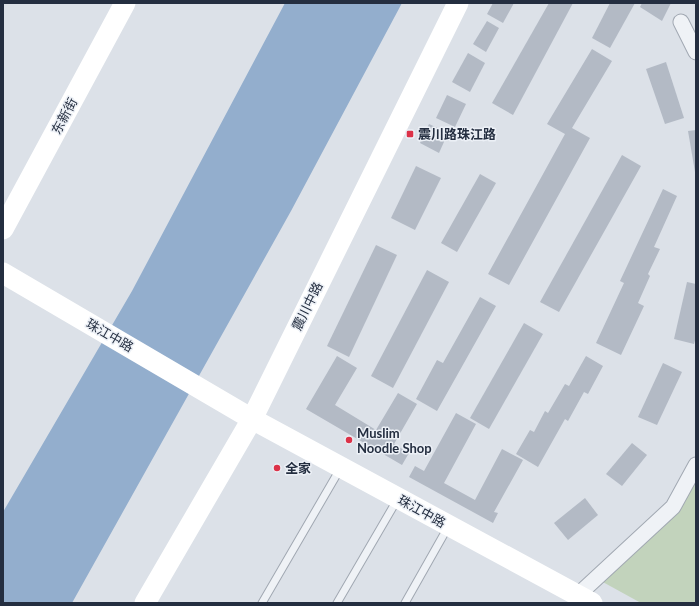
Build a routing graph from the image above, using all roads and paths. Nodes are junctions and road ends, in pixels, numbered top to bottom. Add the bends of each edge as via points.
1 (125, 3) edge
2 (458, 3) edge
3 (681, 22) dead end
4 (696, 52) edge
5 (3, 229) edge
6 (4, 273) edge
7 (252, 418) junction
8 (696, 464) edge
9 (341, 467) junction
10 (398, 498) junction
11 (449, 525) junction
12 (585, 599) edge
13 (145, 603) edge
14 (262, 603) edge
15 (337, 603) edge
16 (405, 603) edge

1 - 5 street, 东新街
2 - 7 street, 震川中路
3 - 4 street
6 - 7 street, 珠江中路
7 - 9 street, 珠江中路
7 - 13 street, 震川中路
8 - 12 street via 673,507
9 - 10 street, 珠江中路
9 - 14 lane
10 - 11 street, 珠江中路
10 - 15 lane
11 - 12 street, 珠江中路
11 - 16 lane

